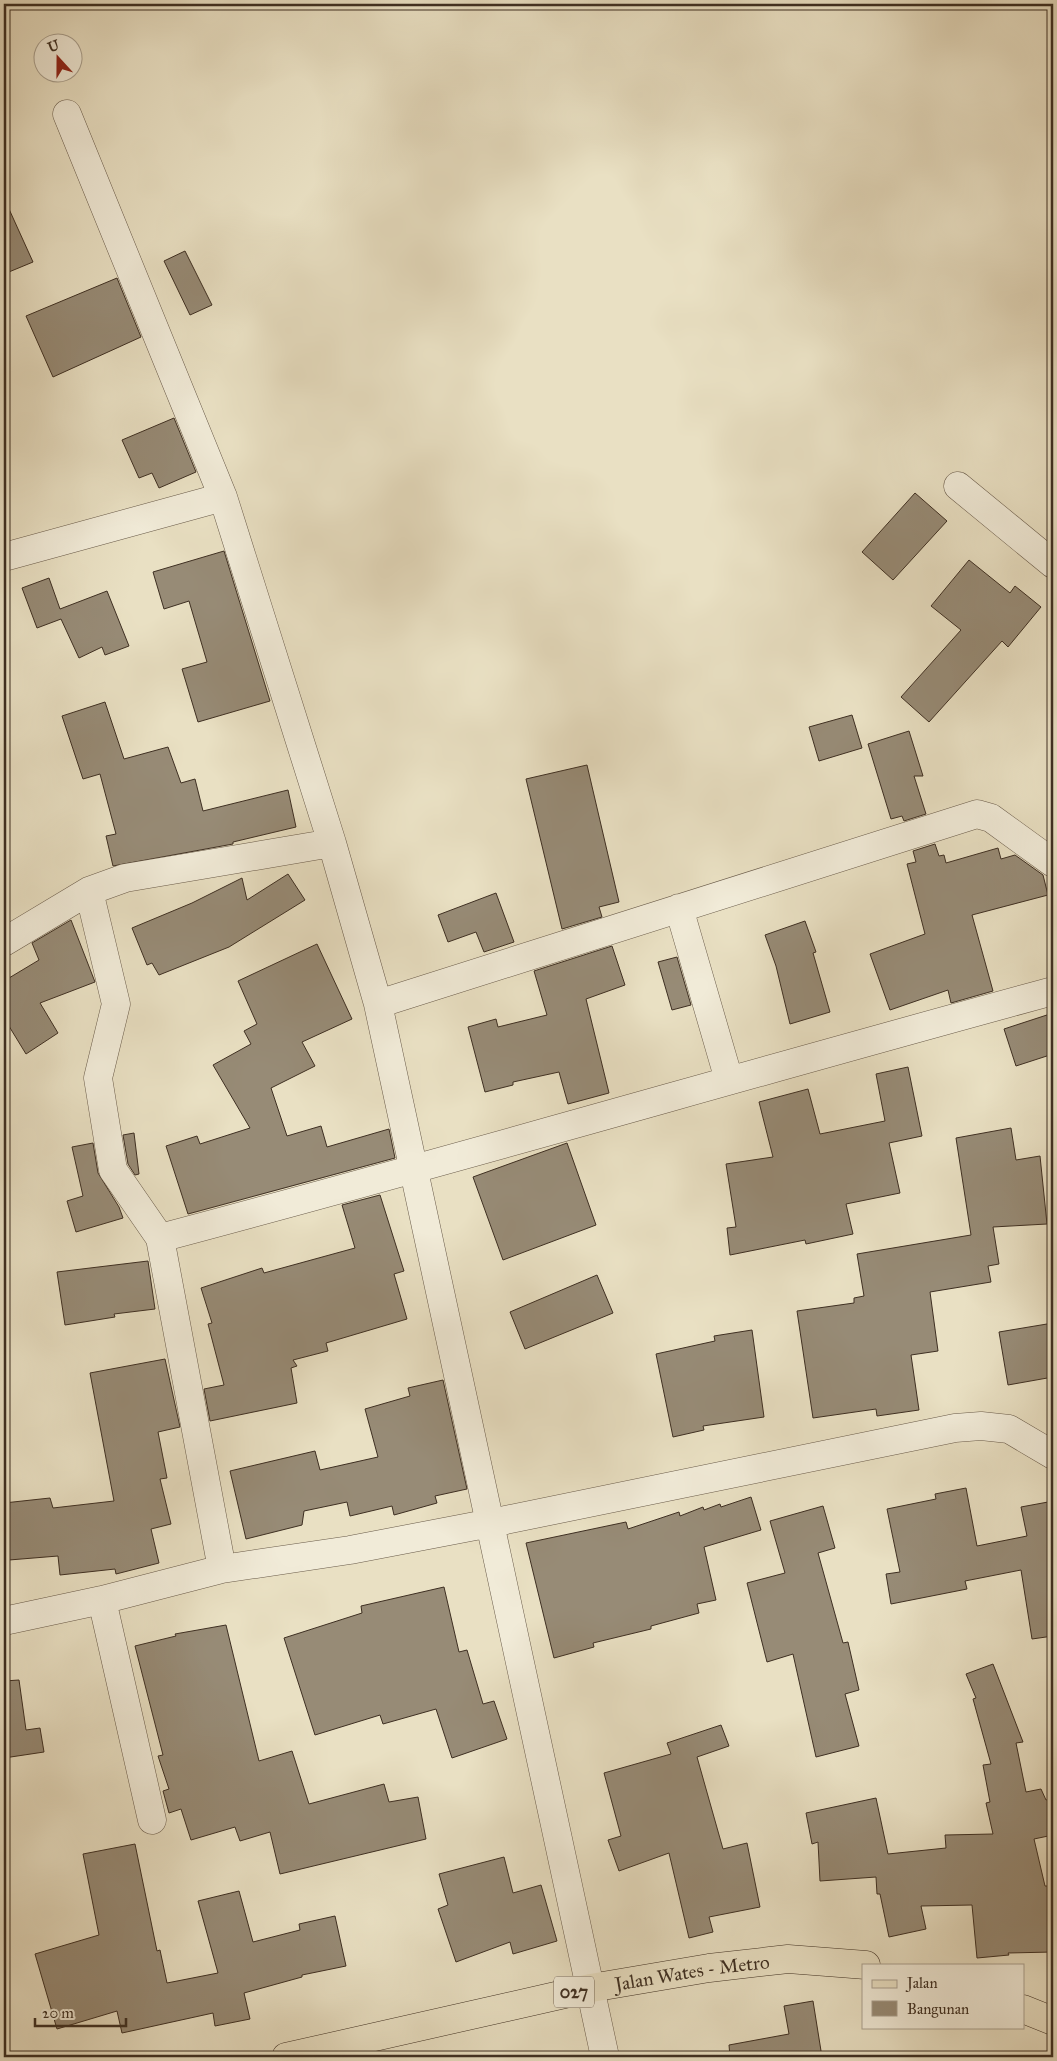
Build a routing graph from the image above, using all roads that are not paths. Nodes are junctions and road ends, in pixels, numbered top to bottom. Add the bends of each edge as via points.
1 (67, 114) dead end
2 (958, 486) dead end
3 (223, 496) junction
4 (4, 557) edge
5 (1053, 564) edge
6 (332, 843) junction
7 (1053, 863) edge
8 (89, 891) junction
9 (679, 908) junction
10 (4, 942) edge
11 (1053, 991) edge
12 (378, 1004) junction
13 (728, 1080) junction
14 (414, 1171) junction
15 (160, 1238) junction
16 (1053, 1455) edge
17 (491, 1523) junction
18 (222, 1569) junction
19 (102, 1600) junction
20 (4, 1621) edge
21 (152, 1820) dead end
22 (862, 1965) edge
23 (591, 1988) junction
24 (1024, 2009) edge
25 (1053, 2021) edge
26 (286, 2057) edge
27 (605, 2057) edge

1 - 3 street
2 - 5 street
3 - 4 street
3 - 6 street
6 - 8 street via 168,869 125,878
6 - 12 street
7 - 9 street via 991,818 977,814
8 - 10 street
8 - 15 street via 116,1004 98,1078 113,1170
9 - 12 street
9 - 13 street
11 - 13 street
12 - 14 street
13 - 14 street
14 - 15 street
14 - 17 street
15 - 18 street
16 - 17 street via 1009,1429 955,1428
17 - 18 street via 350,1550
17 - 23 street
18 - 19 street
19 - 20 street
19 - 21 street
22 - 23 main road, Jalan Wates - Metro / 027 via 788,1959 709,1968
23 - 26 main road, Jalan Wates - Metro / 027
23 - 27 street
24 - 25 main road

